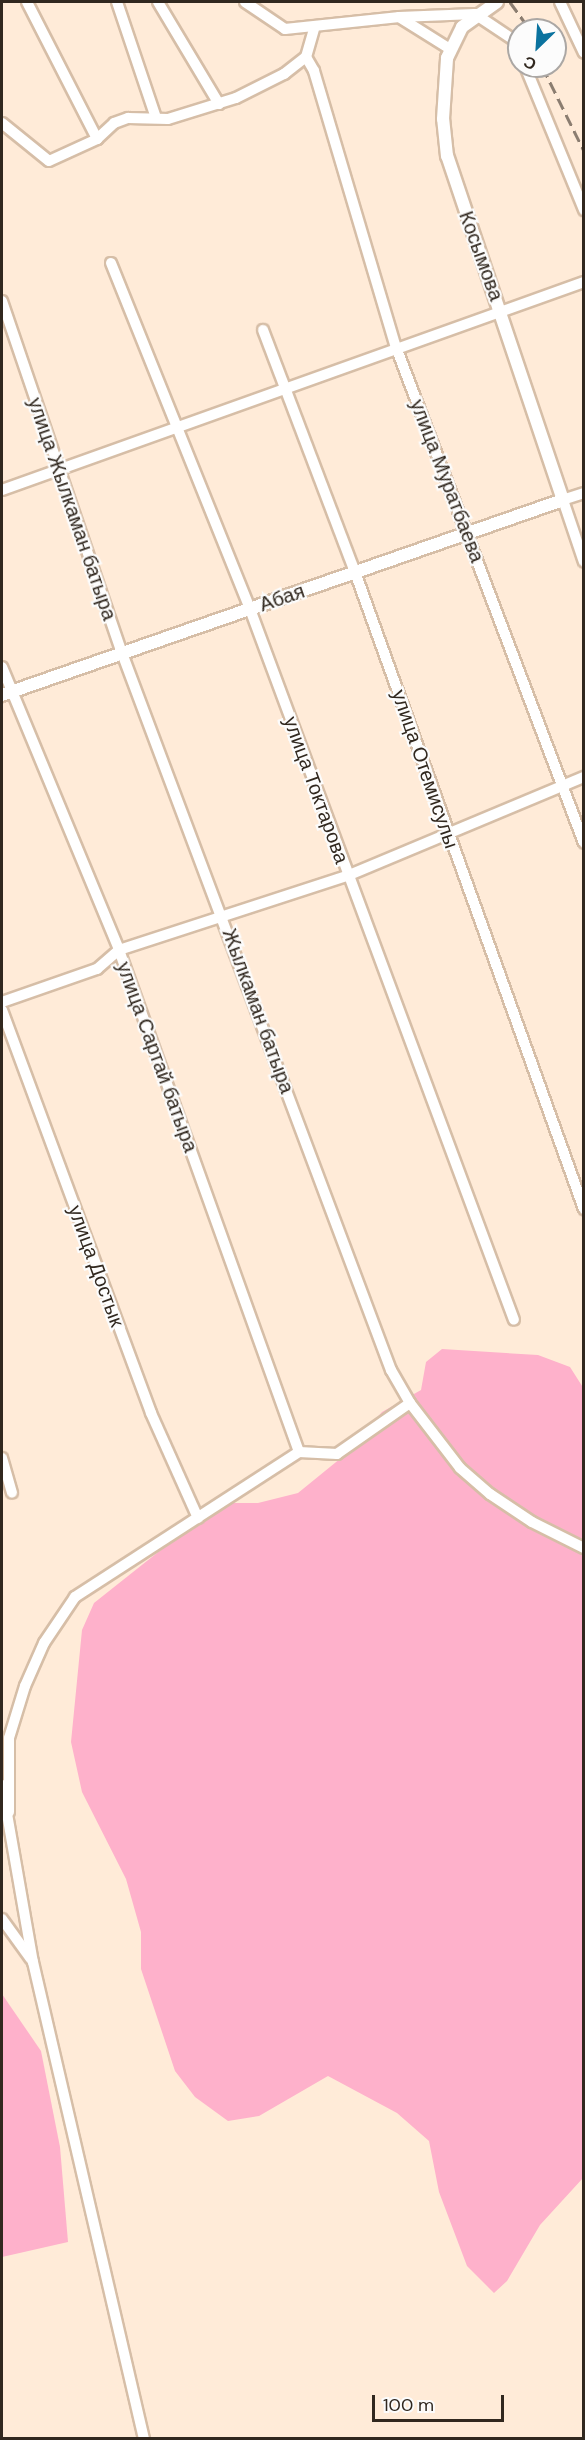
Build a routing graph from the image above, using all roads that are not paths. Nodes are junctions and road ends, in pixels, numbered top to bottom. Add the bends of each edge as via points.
1 (27, 2) edge
2 (117, 2) edge
3 (158, 2) edge
4 (245, 2) edge
5 (497, 2) edge
6 (560, 2) edge
7 (475, 14) junction
8 (399, 17) junction
9 (314, 29) junction
10 (507, 35) edge
11 (450, 49) junction
12 (584, 53) edge
13 (306, 57) junction
14 (530, 78) edge
15 (219, 104) junction
16 (156, 118) junction
17 (2, 123) edge
18 (97, 139) junction
19 (584, 210) edge
20 (111, 263) dead end
21 (584, 282) edge
22 (2, 301) edge
23 (501, 310) junction
24 (263, 330) dead end
25 (396, 347) junction
26 (284, 386) junction
27 (177, 427) junction
28 (59, 470) junction
29 (2, 490) edge
30 (584, 493) edge
31 (563, 500) junction
32 (468, 534) junction
33 (584, 562) edge
34 (355, 572) junction
35 (250, 609) junction
36 (122, 653) junction
37 (2, 667) edge
38 (6, 693) edge
39 (584, 777) edge
40 (563, 785) junction
41 (447, 834) junction
42 (584, 843) edge
43 (347, 876) junction
44 (223, 918) junction
45 (119, 950) junction
46 (2, 1002) edge
47 (2, 1010) edge
48 (584, 1209) edge
49 (514, 1320) dead end
50 (410, 1402) junction
51 (299, 1452) junction
52 (2, 1458) edge
53 (12, 1492) dead end
54 (198, 1518) junction
55 (584, 1548) edge
56 (2, 1785) edge
57 (9, 1812) junction
58 (2, 1919) edge
59 (33, 1962) junction
60 (144, 2439) edge

1 - 18 street
2 - 16 street
3 - 15 street
4 - 9 street via 285,29
5 - 7 street
6 - 12 street
7 - 8 street
7 - 10 street
7 - 11 street, Косымова via 462,27
8 - 9 street
8 - 11 street
9 - 13 street
11 - 23 street, Косымова via 443,85 447,156
13 - 15 street via 273,81
13 - 25 street, улица Муратбаева via 314,71
14 - 19 street
15 - 16 street via 168,119
16 - 18 street via 128,118
17 - 18 street via 50,161
20 - 27 street, улица Токтарова
21 - 23 street
22 - 28 street, улица Жылкаман батыра
23 - 25 street
23 - 31 street, Косымова
24 - 26 street, улица Отемисулы
25 - 26 street
25 - 32 street, улица Муратбаева
26 - 27 street
26 - 34 street, улица Отемисулы
27 - 28 street
27 - 35 street, улица Токтарова
28 - 29 street
28 - 36 street, улица Жылкаман батыра
30 - 31 street
31 - 32 street, Абая
31 - 33 street
32 - 34 street, Абая
32 - 40 street, улица Муратбаева
34 - 35 street, Абая
34 - 41 street, улица Отемисулы
35 - 36 street, Абая
35 - 43 street, улица Токтарова
36 - 38 street, Абая
36 - 44 street, Жылкаман батыра
37 - 38 street, улица Сартай батыра
38 - 45 street, улица Сартай батыра
39 - 40 street
40 - 41 street
40 - 42 street, улица Муратбаева
41 - 43 street
41 - 48 street, улица Отемисулы
43 - 44 street
43 - 49 street, улица Токтарова
44 - 45 street
44 - 50 street, Жылкаман батыра via 391,1370
45 - 46 street via 97,969
45 - 51 street, улица Сартай батыра
47 - 54 street, улица Достык via 151,1413
50 - 51 street via 337,1454
50 - 55 street, Жылкаман батыра via 460,1468 490,1494 532,1522
51 - 54 street
52 - 53 street
54 - 57 street via 75,1598 44,1643 9,1738
56 - 57 street
57 - 59 street
58 - 59 street
59 - 60 street

